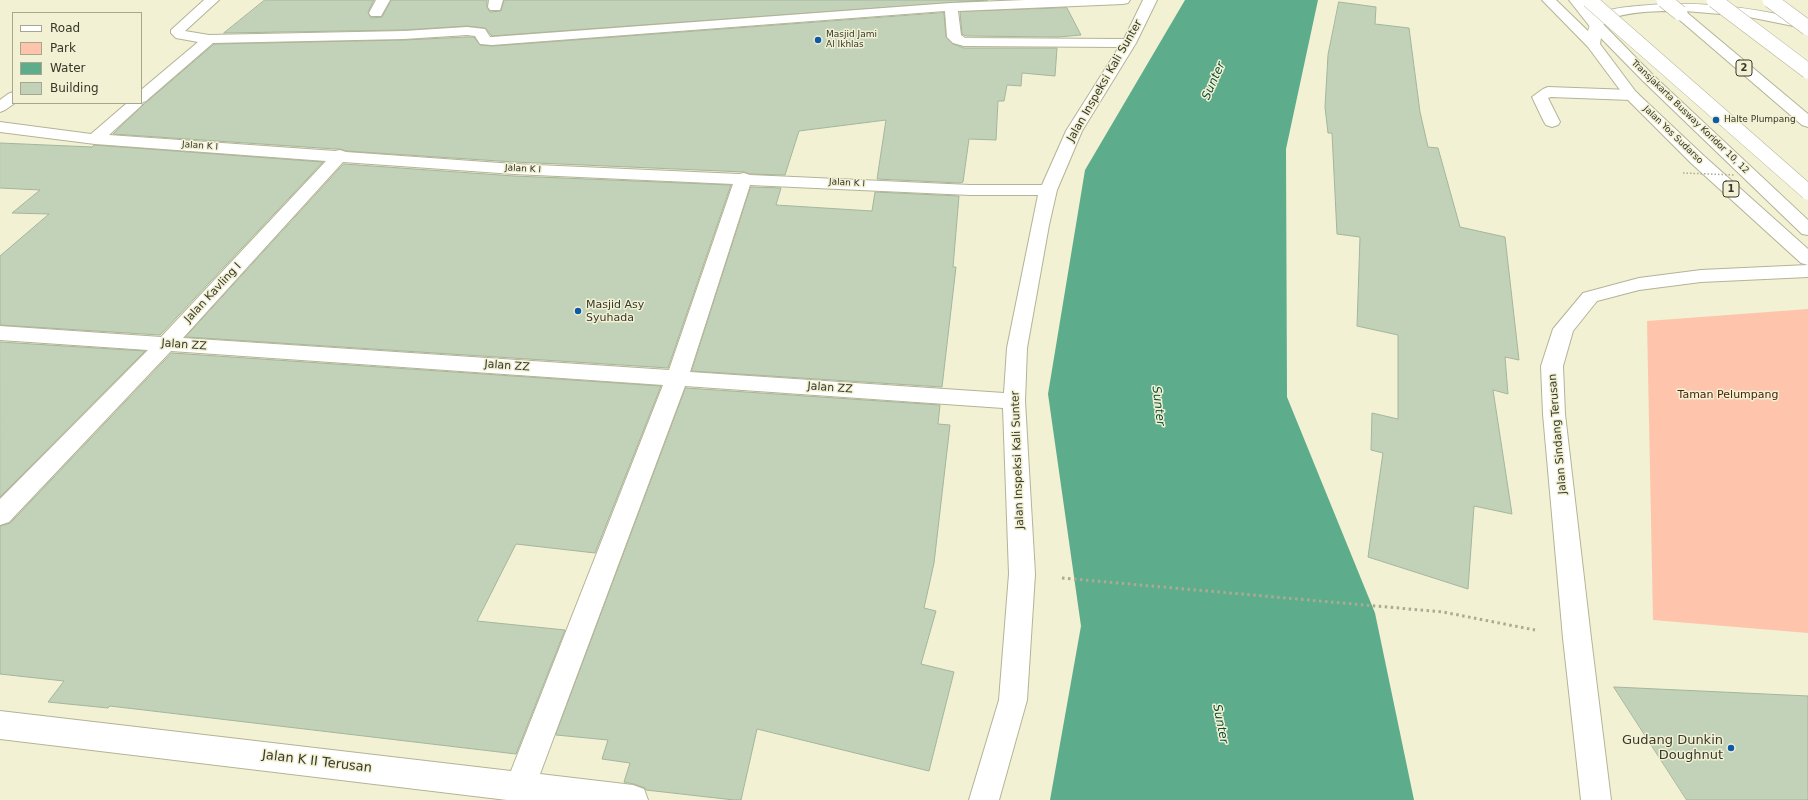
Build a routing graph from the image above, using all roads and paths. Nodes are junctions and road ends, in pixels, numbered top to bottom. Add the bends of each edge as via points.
1 (212, 0) edge
2 (383, 0) edge
3 (1123, 0) edge
4 (1150, 0) edge
5 (1549, 0) edge
6 (1576, 0) edge
7 (1589, 0) edge
8 (1664, 0) edge
9 (1714, 0) edge
10 (1770, 0) edge
11 (951, 7) junction
12 (376, 13) dead end
13 (1596, 25) junction
14 (1808, 26) edge
15 (209, 39) junction
16 (1129, 43) junction
17 (1593, 44) junction
18 (1808, 71) edge
19 (1631, 95) junction
20 (142, 97) edge
21 (12, 98) edge
22 (135, 104) edge
23 (0, 107) edge
24 (1552, 122) dead end
25 (1808, 122) edge
26 (0, 127) edge
27 (95, 139) junction
28 (340, 155) junction
29 (1683, 173) dead end
30 (1742, 175) dead end
31 (744, 178) junction
32 (1048, 190) junction
33 (1808, 192) edge
34 (1808, 230) edge
35 (1808, 259) edge
36 (1808, 271) edge
37 (0, 332) edge
38 (166, 344) junction
39 (677, 378) junction
40 (1014, 401) junction
41 (0, 515) edge
42 (1068, 578) dead end
43 (1577, 638) junction
44 (0, 725) edge
45 (520, 786) junction
46 (633, 800) edge
47 (984, 800) edge
48 (1596, 800) edge

1 - 15 main road via 178,30 181,35
2 - 12 main road
3 - 11 main road
4 - 16 main road, Jalan Inspeksi Kali Sunter
5 - 17 main road, Jalan Yos Sudarso / 1
6 - 13 main road, Transjakarta Busway Koridor 10, 12
7 - 33 main road, bridge
8 - 25 main road, 2, bridge
9 - 18 main road, bridge
10 - 14 main road, bridge
11 - 15 main road via 492,41 485,40 480,32 467,31 404,35
11 - 16 main road via 954,37 964,42
13 - 14 main road via 1604,17 1627,11 1679,6 1754,13
13 - 17 main road
13 - 34 main road, Transjakarta Busway Koridor 10, 12
15 - 20 main road
16 - 32 main road, Jalan Inspeksi Kali Sunter via 1074,131
17 - 19 main road, Jalan Yos Sudarso / 1
19 - 24 main road via 1548,92 1540,97
19 - 35 main road, Jalan Yos Sudarso / 1 via 1698,160
21 - 23 main road
22 - 27 main road
26 - 27 main road, Jalan K I
27 - 28 main road, Jalan K I
28 - 31 main road, Jalan K I via 514,169
28 - 38 main road, Jalan Kavling I
29 - 30 path, bridge
31 - 32 main road, Jalan K I via 970,190
31 - 39 main road
32 - 40 main road, Jalan Inspeksi Kali Sunter via 1017,348
36 - 43 main road, Jalan Sindang Terusan via 1700,276 1639,284 1590,297 1563,329 1552,373
37 - 38 main road, Jalan ZZ
38 - 39 main road, Jalan ZZ
38 - 41 main road, Jalan Kavling I
39 - 40 main road, Jalan ZZ
39 - 45 main road
40 - 47 main road, Jalan Inspeksi Kali Sunter via 1022,574 1014,692
42 - 43 path via 1443,612
43 - 48 main road, Jalan Sindang Terusan
44 - 45 main road, Jalan K II Terusan
45 - 46 main road, Jalan K II Terusan

